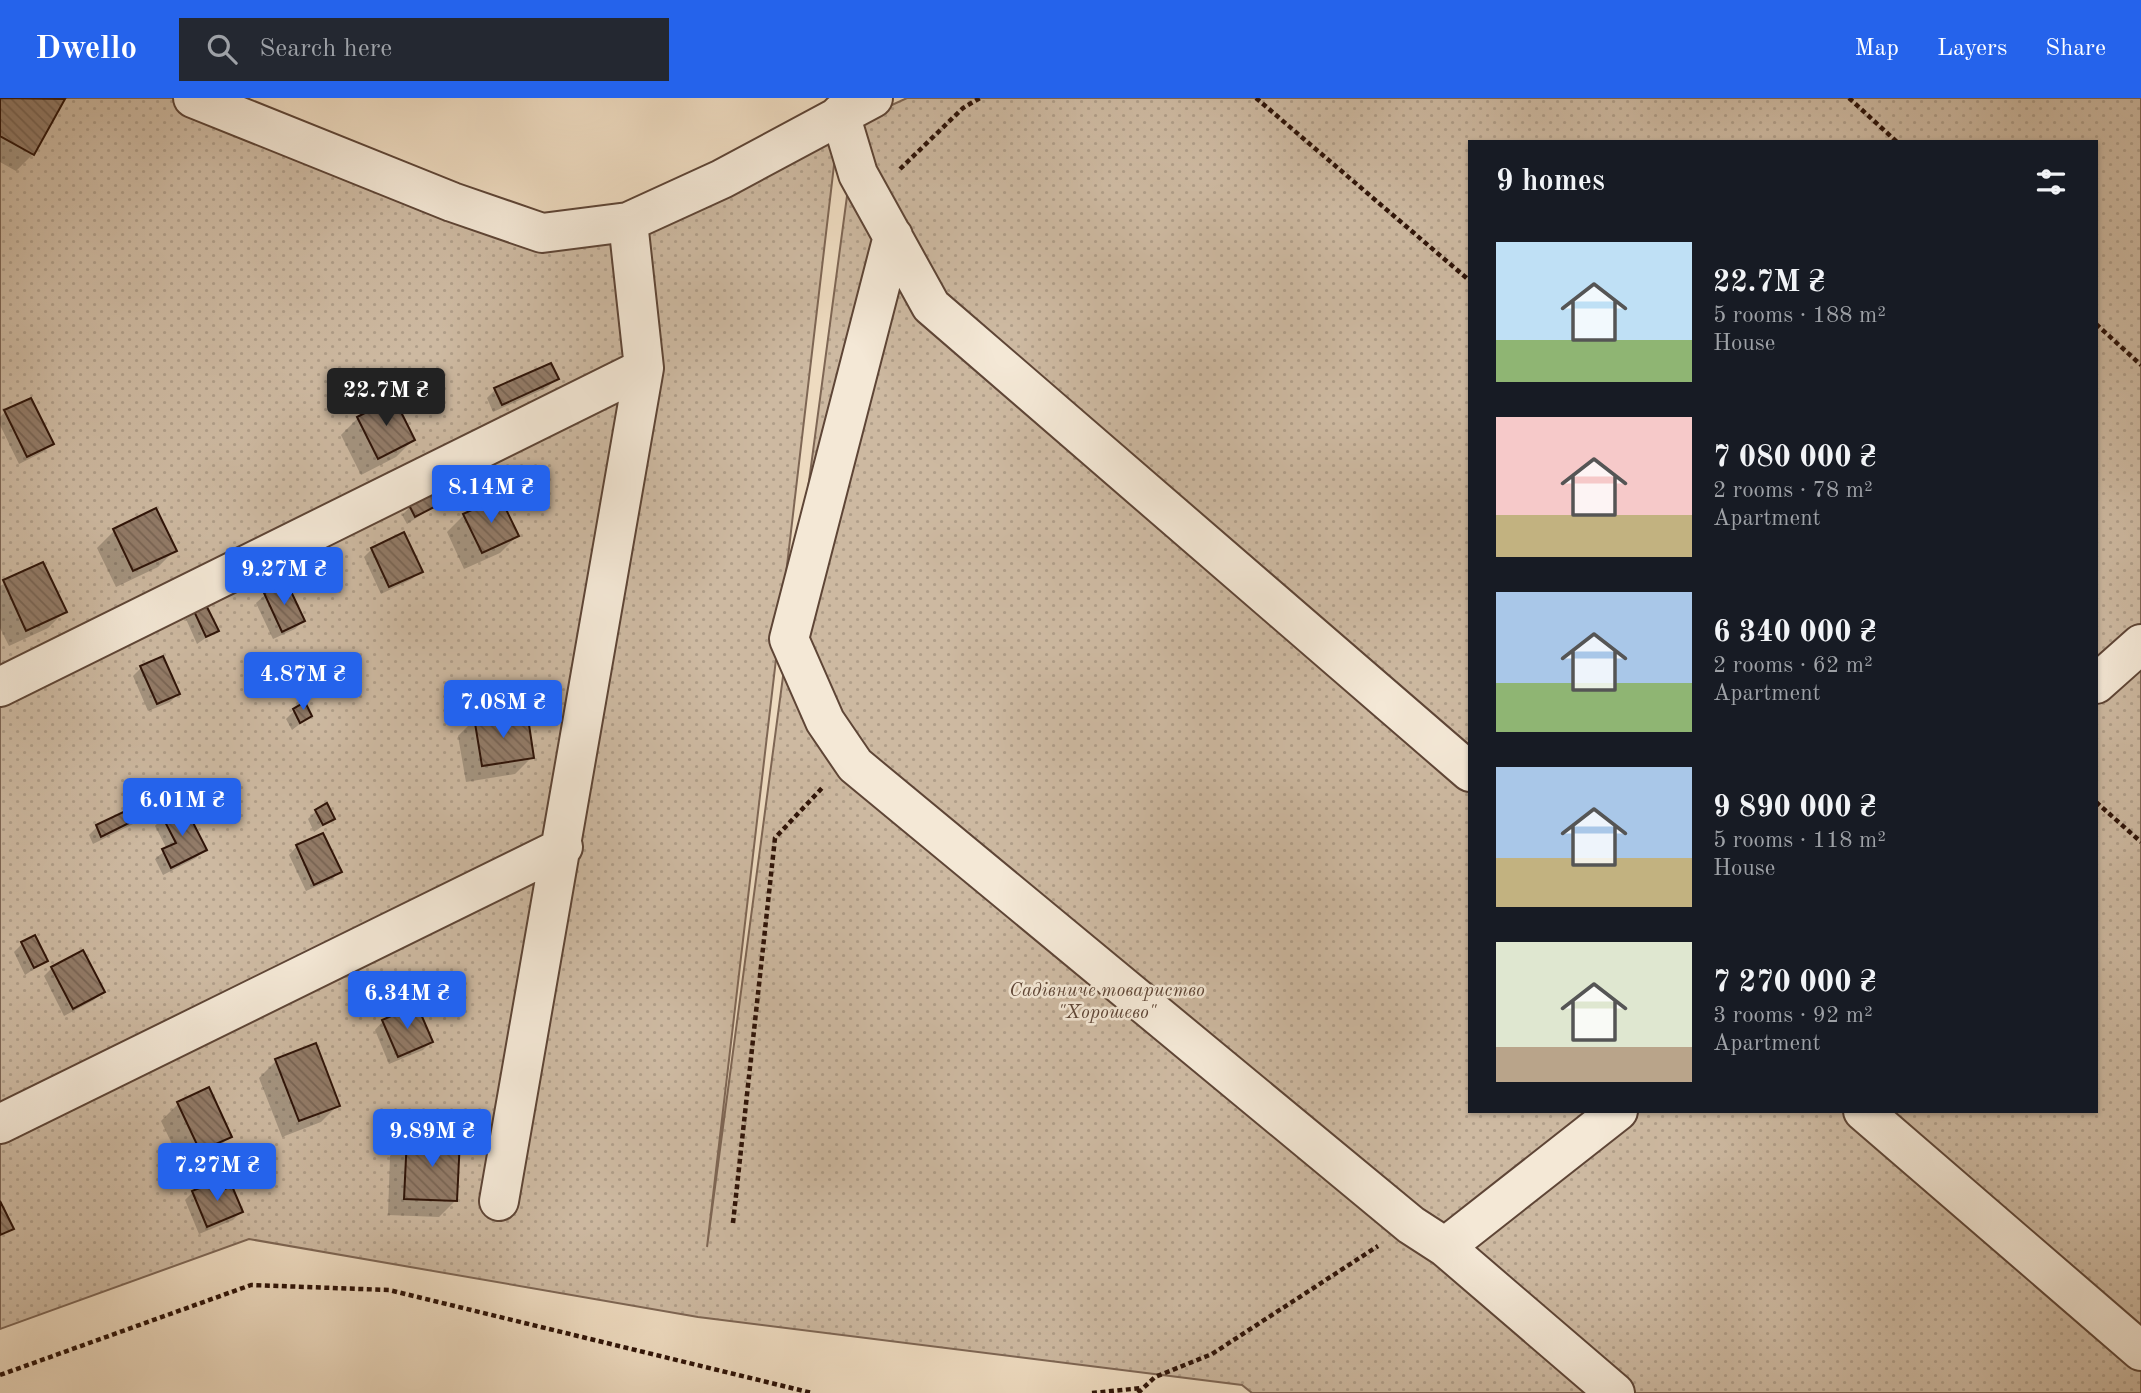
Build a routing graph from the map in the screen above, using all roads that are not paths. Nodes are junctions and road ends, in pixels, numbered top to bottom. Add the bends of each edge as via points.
1 (193, 98) edge
2 (857, 106) edge
3 (628, 222) junction
4 (893, 236) junction
5 (645, 368) junction
6 (2141, 644) edge
7 (2098, 682) edge
8 (0, 687) edge
9 (1468, 770) edge
10 (563, 847) junction
11 (1615, 1113) edge
12 (1865, 1113) edge
13 (0, 1125) edge
14 (499, 1201) dead end
15 (1445, 1247) junction
16 (2141, 1351) edge
17 (1615, 1393) edge

1 - 3 street via 452,202 542,233
2 - 3 street via 722,179
2 - 4 street via 858,174
3 - 5 street
4 - 9 street via 931,306
4 - 15 street via 789,639 825,721 855,765 1411,1225
5 - 8 street
5 - 10 street
6 - 7 street
10 - 13 street
10 - 14 street
11 - 15 street
12 - 16 street
15 - 17 street

